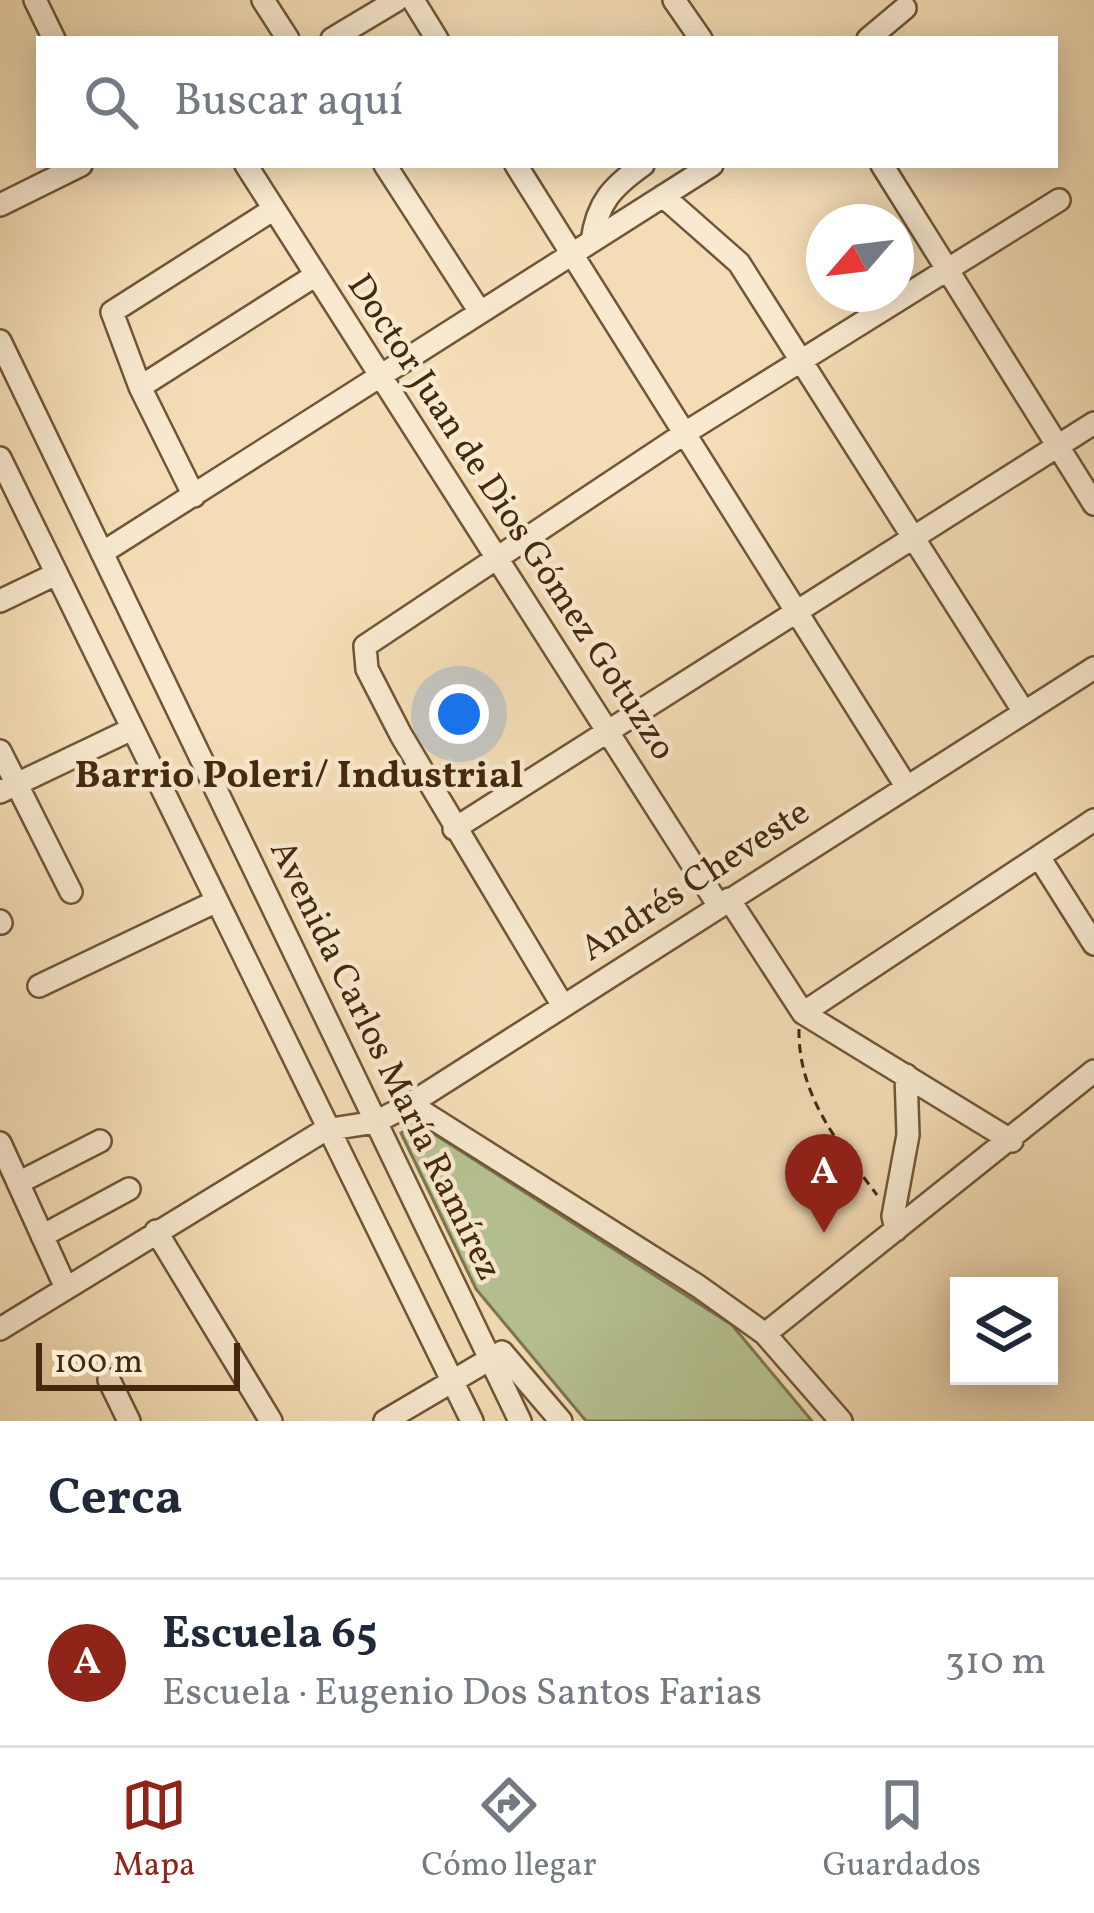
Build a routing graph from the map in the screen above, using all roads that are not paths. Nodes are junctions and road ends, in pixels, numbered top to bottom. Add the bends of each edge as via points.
1 (35, 0) edge
2 (263, 0) edge
3 (397, 0) edge
4 (413, 0) edge
5 (674, 0) edge
6 (909, 4) edge
7 (53, 36) edge
8 (286, 36) edge
9 (337, 36) edge
10 (435, 36) edge
11 (698, 36) edge
12 (872, 36) edge
13 (893, 36) edge
14 (75, 168) edge
15 (248, 168) edge
16 (387, 168) edge
17 (518, 168) edge
18 (639, 168) edge
19 (707, 168) edge
20 (884, 168) edge
21 (663, 196) junction
22 (1059, 200) dead end
23 (0, 206) edge
24 (274, 209) junction
25 (592, 241) junction
26 (572, 254) junction
27 (946, 272) junction
28 (316, 275) junction
29 (480, 312) junction
30 (0, 341) edge
31 (801, 362) junction
32 (381, 377) junction
33 (140, 388) junction
34 (1094, 423) edge
35 (685, 434) junction
36 (1058, 447) junction
37 (0, 458) edge
38 (194, 496) junction
39 (1094, 504) edge
40 (914, 538) junction
41 (102, 553) junction
42 (496, 557) junction
43 (56, 574) junction
44 (0, 601) edge
45 (797, 611) junction
46 (1094, 669) edge
47 (1024, 712) junction
48 (133, 729) junction
49 (607, 731) junction
50 (0, 751) edge
51 (906, 786) junction
52 (8, 788) edge
53 (1094, 820) edge
54 (454, 829) junction
55 (1039, 857) junction
56 (70, 892) dead end
57 (217, 901) junction
58 (724, 902) junction
59 (1094, 944) edge
60 (39, 986) dead end
61 (563, 1006) junction
62 (803, 1013) junction
63 (1094, 1071) edge
64 (907, 1075) junction
65 (410, 1104) junction
66 (376, 1122) junction
67 (325, 1130) junction
68 (100, 1141) dead end
69 (1012, 1141) junction
70 (0, 1143) edge
71 (18, 1184) junction
72 (129, 1189) dead end
73 (894, 1223) junction
74 (156, 1232) junction
75 (42, 1236) junction
76 (66, 1288) junction
77 (0, 1329) edge
78 (765, 1334) junction
79 (489, 1356) junction
80 (109, 1380) dead end
81 (451, 1382) junction
82 (130, 1421) edge
83 (271, 1421) edge
84 (385, 1421) edge
85 (472, 1421) edge
86 (520, 1421) edge
87 (561, 1421) edge
88 (841, 1421) edge

1 - 7 street
2 - 8 street
3 - 9 street
4 - 10 street
5 - 11 street
6 - 12 street
6 - 13 street
14 - 23 street
15 - 24 street, Doctor Juan de Dios Gómez Gotuzzo
16 - 29 street
17 - 26 street
18 - 25 street via 596,211
19 - 21 street
20 - 27 street
21 - 25 street
21 - 31 street via 739,263
22 - 27 street
24 - 28 street, Doctor Juan de Dios Gómez Gotuzzo
24 - 33 street via 112,312
25 - 26 street
26 - 29 street
26 - 35 street
27 - 31 street
27 - 36 street
28 - 32 street, Doctor Juan de Dios Gómez Gotuzzo
28 - 33 street
29 - 32 street
30 - 41 street, Avenida Carlos María Ramírez
31 - 35 street
31 - 40 street
32 - 38 street
32 - 42 street, Doctor Juan de Dios Gómez Gotuzzo
33 - 38 street
34 - 36 street
35 - 42 street
35 - 45 street
36 - 39 street
36 - 40 street
37 - 43 street
38 - 41 street
40 - 45 street
40 - 47 street
41 - 66 street, Avenida Carlos María Ramírez
42 - 49 street, Doctor Juan de Dios Gómez Gotuzzo
42 - 54 street via 365,646 367,669
43 - 44 street
43 - 48 street
45 - 49 street
45 - 51 street
46 - 47 street, Andrés Cheveste
47 - 51 street, Andrés Cheveste
48 - 52 street
48 - 57 street
49 - 54 street
49 - 58 street, Doctor Juan de Dios Gómez Gotuzzo
50 - 52 street
51 - 58 street, Andrés Cheveste
52 - 56 street
53 - 55 street
54 - 61 street
55 - 59 street
55 - 62 street
57 - 60 street
57 - 67 street
58 - 61 street, Andrés Cheveste
58 - 62 street, Doctor Juan de Dios Gómez Gotuzzo
61 - 65 street, Andrés Cheveste
62 - 64 street
63 - 69 street
64 - 69 street
64 - 73 street via 908,1135
65 - 66 street, Andrés Cheveste
65 - 78 street
66 - 67 street, Andrés Cheveste
66 - 79 street, Avenida Carlos María Ramírez
67 - 74 street
67 - 81 street
68 - 71 street
69 - 73 street
70 - 71 street
71 - 75 street
72 - 75 street
73 - 78 street
74 - 76 street
74 - 83 street
75 - 76 street
76 - 77 street
78 - 88 street
79 - 81 street
79 - 86 street, Avenida Carlos María Ramírez
79 - 87 street via 502,1352
80 - 82 street
81 - 84 street
81 - 85 street

